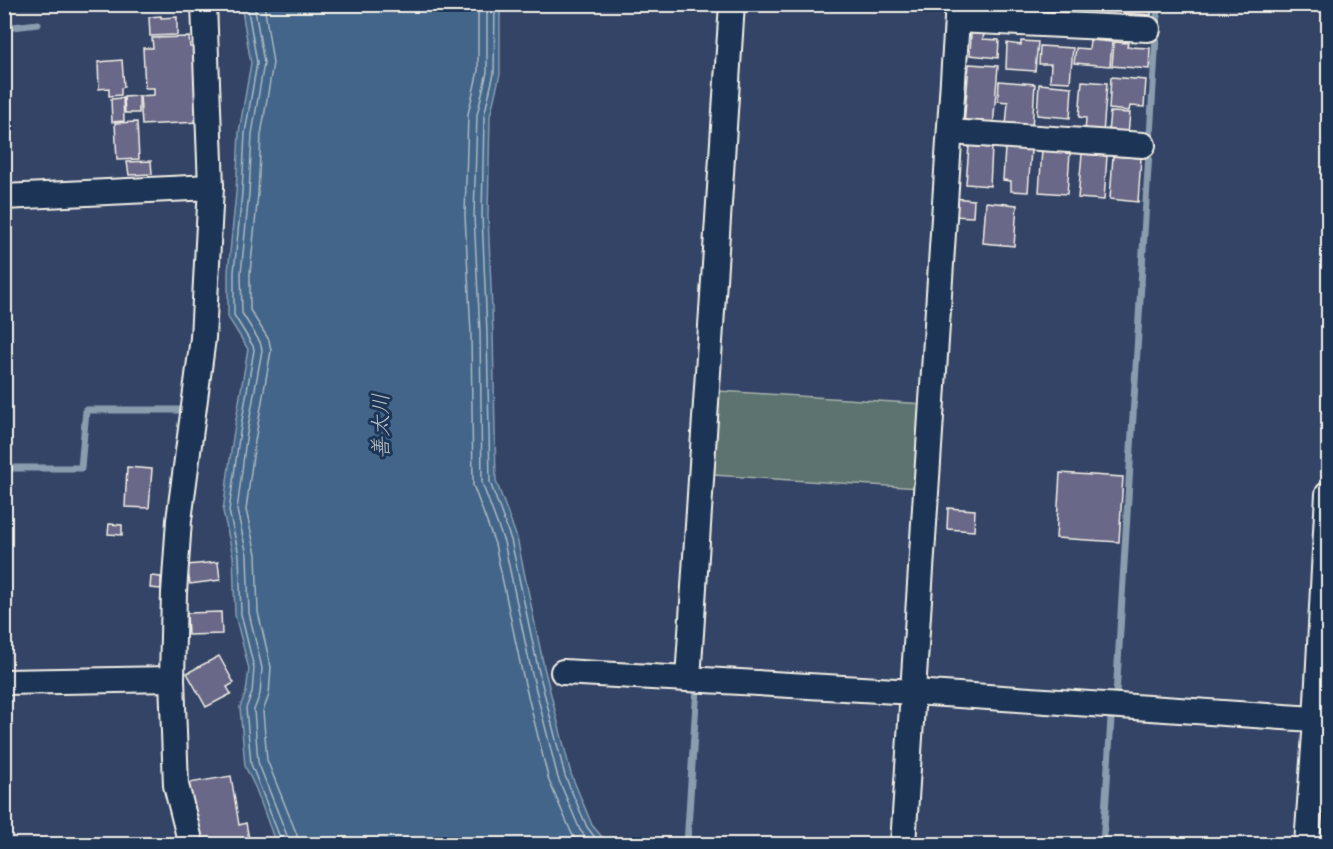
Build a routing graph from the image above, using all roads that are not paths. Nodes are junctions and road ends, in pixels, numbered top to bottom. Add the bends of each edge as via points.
1 (204, 4) edge
2 (732, 4) edge
3 (958, 12) edge
4 (1148, 29) dead end
5 (950, 132) junction
6 (1143, 145) dead end
7 (211, 187) junction
8 (4, 197) edge
9 (1329, 494) edge
10 (563, 672) dead end
11 (172, 678) junction
12 (688, 679) junction
13 (4, 682) edge
14 (914, 692) junction
15 (1322, 720) edge
16 (191, 844) edge
17 (903, 844) edge
18 (1307, 844) edge

1 - 7 street
2 - 12 street
3 - 4 street
3 - 5 street
5 - 6 street
5 - 14 street
7 - 8 street
7 - 11 street via 203,338 179,520
9 - 15 street
10 - 12 street
11 - 13 street
11 - 16 street via 176,785
12 - 14 street
14 - 15 street
14 - 17 street
15 - 18 street

